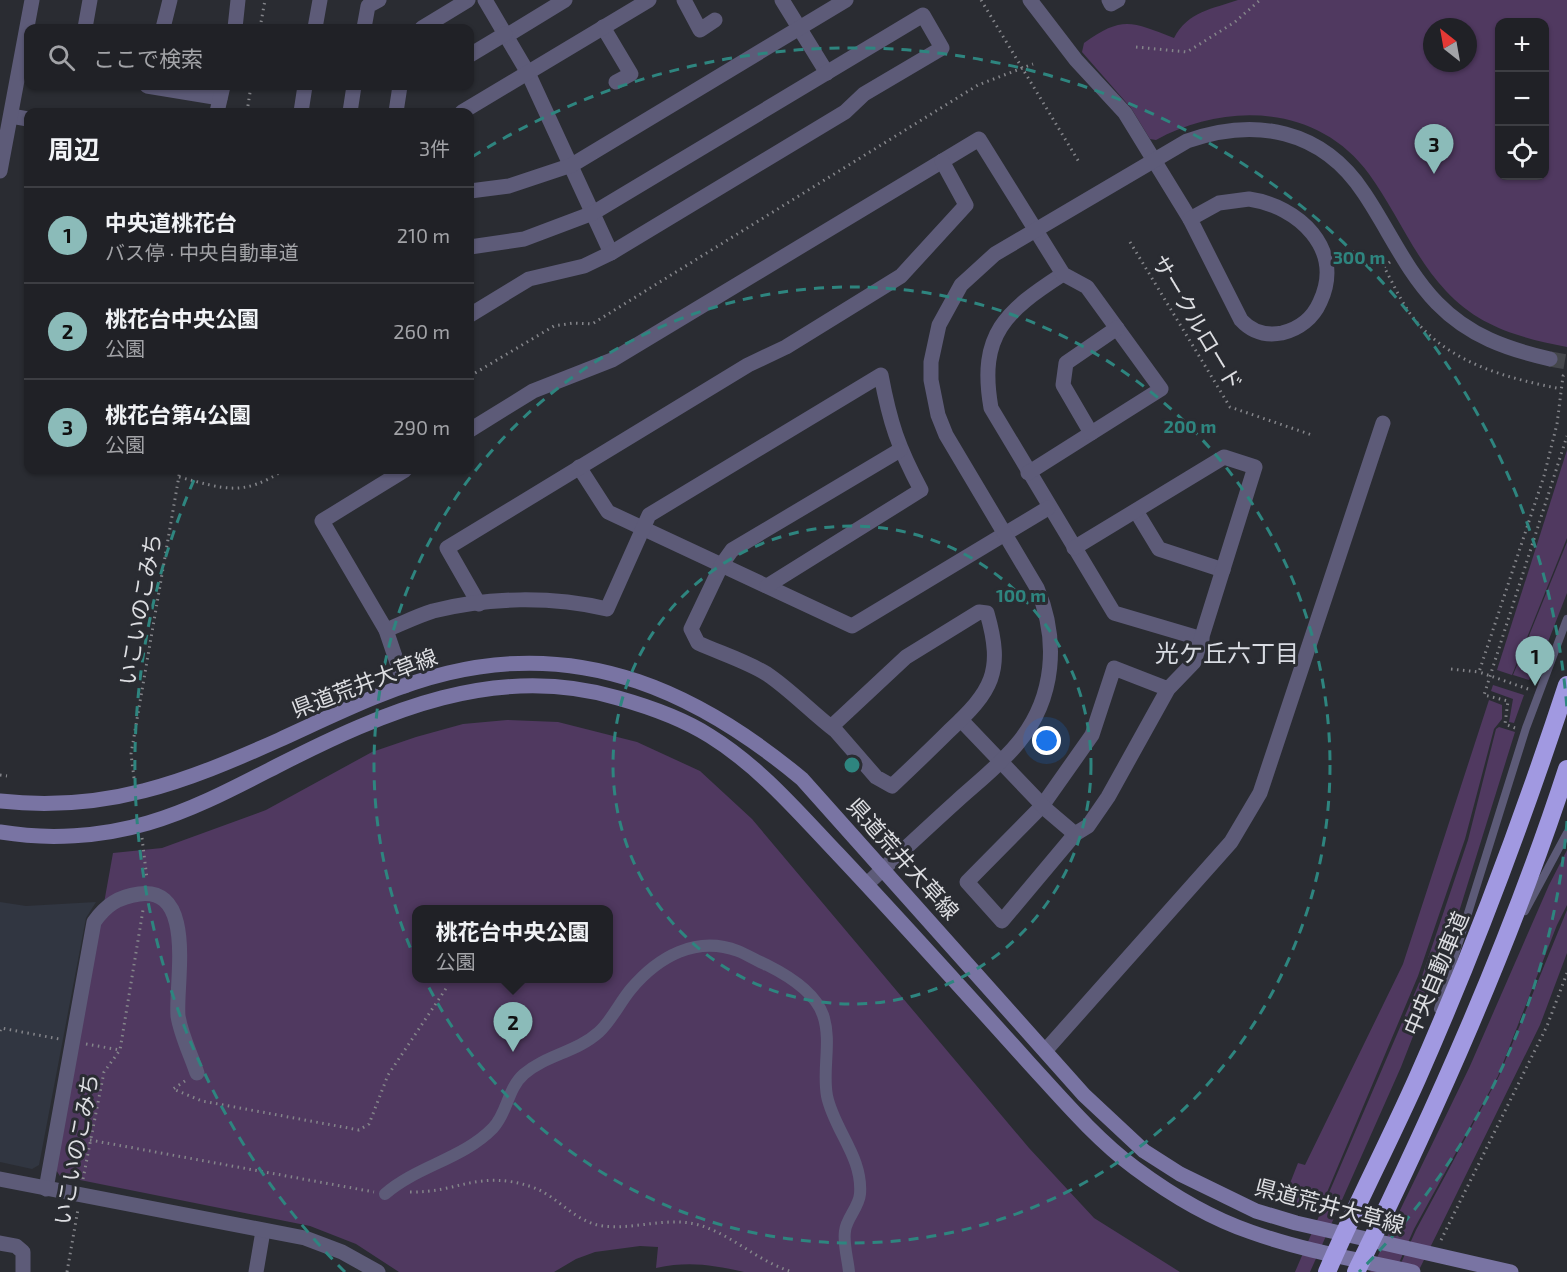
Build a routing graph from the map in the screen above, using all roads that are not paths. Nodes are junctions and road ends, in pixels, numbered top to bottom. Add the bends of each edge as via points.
1 (32, 0) edge
2 (90, 0) edge
3 (170, 0) edge
4 (238, 0) edge
5 (320, 0) edge
6 (379, 0) edge
7 (468, 0) edge
8 (485, 0) edge
9 (565, 0) edge
10 (649, 0) edge
11 (684, 0) edge
12 (782, 0) edge
13 (846, 0) edge
14 (1030, 0) edge
15 (1109, 0) edge
16 (1118, 0) edge
17 (715, 20) dead end
18 (28, 24) edge
19 (86, 24) edge
20 (164, 24) edge
21 (235, 24) edge
22 (316, 24) edge
23 (365, 24) edge
24 (429, 24) edge
25 (603, 27) junction
26 (800, 28) junction
27 (506, 35) junction
28 (24, 44) edge
29 (474, 53) edge
30 (528, 73) junction
31 (826, 73) junction
32 (616, 82) dead end
33 (171, 90) edge
34 (304, 90) edge
35 (353, 90) edge
36 (399, 90) edge
37 (220, 99) edge
38 (302, 108) edge
39 (351, 108) edge
40 (397, 108) edge
41 (469, 108) edge
42 (11, 116) junction
43 (24, 118) edge
44 (4, 133) edge
45 (1154, 159) junction
46 (942, 160) junction
47 (572, 165) junction
48 (0, 171) edge
49 (474, 190) edge
50 (593, 213) junction
51 (1190, 219) junction
52 (1035, 231) junction
53 (474, 246) edge
54 (611, 253) junction
55 (1064, 274) junction
56 (474, 313) edge
57 (1117, 328) junction
58 (1550, 359) tunnel mouth
59 (1383, 423) dead end
60 (474, 428) edge
61 (1091, 433) junction
62 (900, 450) junction
63 (579, 467) junction
64 (1028, 473) junction
65 (398, 474) edge
66 (1048, 508) junction
67 (1136, 511) junction
68 (643, 529) junction
69 (1005, 534) junction
70 (1074, 549) junction
71 (722, 564) junction
72 (1223, 570) junction
73 (767, 586) junction
74 (479, 603) junction
75 (1567, 619) edge
76 (386, 630) junction
77 (1202, 639) junction
78 (1567, 685) edge
79 (405, 686) junction
80 (1168, 689) junction
81 (961, 720) junction
82 (831, 727) junction
83 (1000, 762) junction
84 (1567, 769) edge
85 (0, 801) edge
86 (1042, 806) junction
87 (0, 832) edge
88 (1567, 833) edge
89 (1075, 834) junction
90 (884, 868) junction
91 (867, 884) junction
92 (1490, 974) junction
93 (1045, 1051) junction
94 (197, 1073) road end
95 (1416, 1080) junction
96 (0, 1179) edge
97 (46, 1188) junction
98 (385, 1194) road end
99 (263, 1231) junction
100 (0, 1243) edge
101 (23, 1272) edge
102 (256, 1272) edge
103 (378, 1272) edge
104 (849, 1272) edge
105 (1327, 1272) edge
106 (1356, 1272) edge
107 (1413, 1272) edge
108 (1511, 1272) edge

1 - 18 street
2 - 19 street
3 - 20 street
4 - 21 street
5 - 22 street
6 - 23 street via 368,6
7 - 24 street
8 - 27 street
9 - 27 street
10 - 25 street
11 - 17 street via 700,30
12 - 26 street
13 - 26 street
14 - 45 street via 1076,60 1125,113
15 - 16 street via 1111,4
25 - 30 street
25 - 32 street via 631,74
26 - 31 street
26 - 47 street
27 - 29 street
27 - 30 street
28 - 42 street
30 - 41 street
30 - 47 street
31 - 50 street
31 - 54 street via 923,15 942,48 864,94 845,112
33 - 37 street
34 - 38 street
35 - 39 street
36 - 40 street
42 - 43 street
42 - 44 street
44 - 48 street
45 - 51 street
45 - 52 street
45 - 58 street via 1200,137 1241,128 1279,132 1310,143 1352,176 1414,275 1451,316 1505,348
46 - 52 street via 979,140
46 - 60 street via 612,360 534,391
46 - 63 street via 966,205 901,276 786,348 748,364
47 - 49 street via 509,186
47 - 50 street
50 - 53 street via 524,239
50 - 54 street
51 - 51 street via 1248,328 1274,335 1293,330 1317,308 1328,278 1326,261 1320,244 1298,218 1267,201 1249,199 1219,203
52 - 55 street
52 - 69 street via 995,254 961,285 939,324 931,362 933,398 946,435
54 - 56 street via 584,266 529,279
55 - 57 street via 1087,287
55 - 64 street via 1028,297 1005,319 992,344 987,388 991,408
57 - 61 street via 1066,363 1062,376 1063,385
57 - 61 street via 1161,389
59 - 93 street via 1260,793 1231,842
61 - 64 street
62 - 68 street via 881,375 649,514
62 - 71 street via 732,550
62 - 73 street via 921,490
63 - 68 street via 608,512
63 - 74 street via 447,548
64 - 66 street
65 - 76 street via 322,521
66 - 69 street
66 - 70 street
67 - 70 street
67 - 72 street via 1162,551
67 - 72 street via 1224,457 1255,467
68 - 71 street
68 - 74 street via 607,609 559,601
69 - 73 street via 852,626
69 - 83 street via 1045,606 1052,659 1042,702 1019,742
70 - 77 street via 1114,613
71 - 73 street
71 - 82 street via 691,629 698,643 765,673
72 - 77 street
74 - 76 street via 433,611
75 - 95 lane via 1526,728
76 - 79 street
77 - 80 street via 1194,662
78 - 95 highway, 中央自動車道 via 1527,809
79 - 85 main road, 県道荒井大草線 via 179,782 110,800
79 - 90 main road, 県道荒井大草線 via 477,667 542,663 578,666 646,684 722,719 764,747 802,779
80 - 86 street via 1114,668 1092,735
80 - 89 street via 1108,797 1088,826
81 - 82 street via 892,786 876,777
81 - 82 street via 989,687 993,671 995,638 987,613 979,612 906,657
81 - 83 street
83 - 86 street
83 - 90 street
84 - 92 highway
86 - 89 street
86 - 89 street via 966,882 1002,921
87 - 91 main road, 県道荒井大草線 via 81,836 147,824 190,809 370,720 414,704 480,688 544,685 622,699 678,719 710,736 748,763 781,794
88 - 92 lane
90 - 91 street
90 - 93 main road, 県道荒井大草線
91 - 107 main road, 県道荒井大草線 via 1070,1107 1132,1166 1204,1211 1248,1231
92 - 106 highway
93 - 108 main road, 県道荒井大草線 via 1084,1095 1144,1151 1217,1193 1296,1224
94 - 97 street via 178,1018 179,926 166,903 145,893 125,896 94,922
95 - 105 highway, 中央自動車道
96 - 97 street
97 - 99 street
98 - 104 street via 492,1129 504,1114 512,1089 522,1076 533,1066 583,1044 600,1032 655,964 686,948 718,947 738,951 796,982 823,1014 827,1097 851,1149 859,1184 860,1196 844,1231
99 - 102 street
99 - 103 street via 323,1244
100 - 101 street via 24,1252

